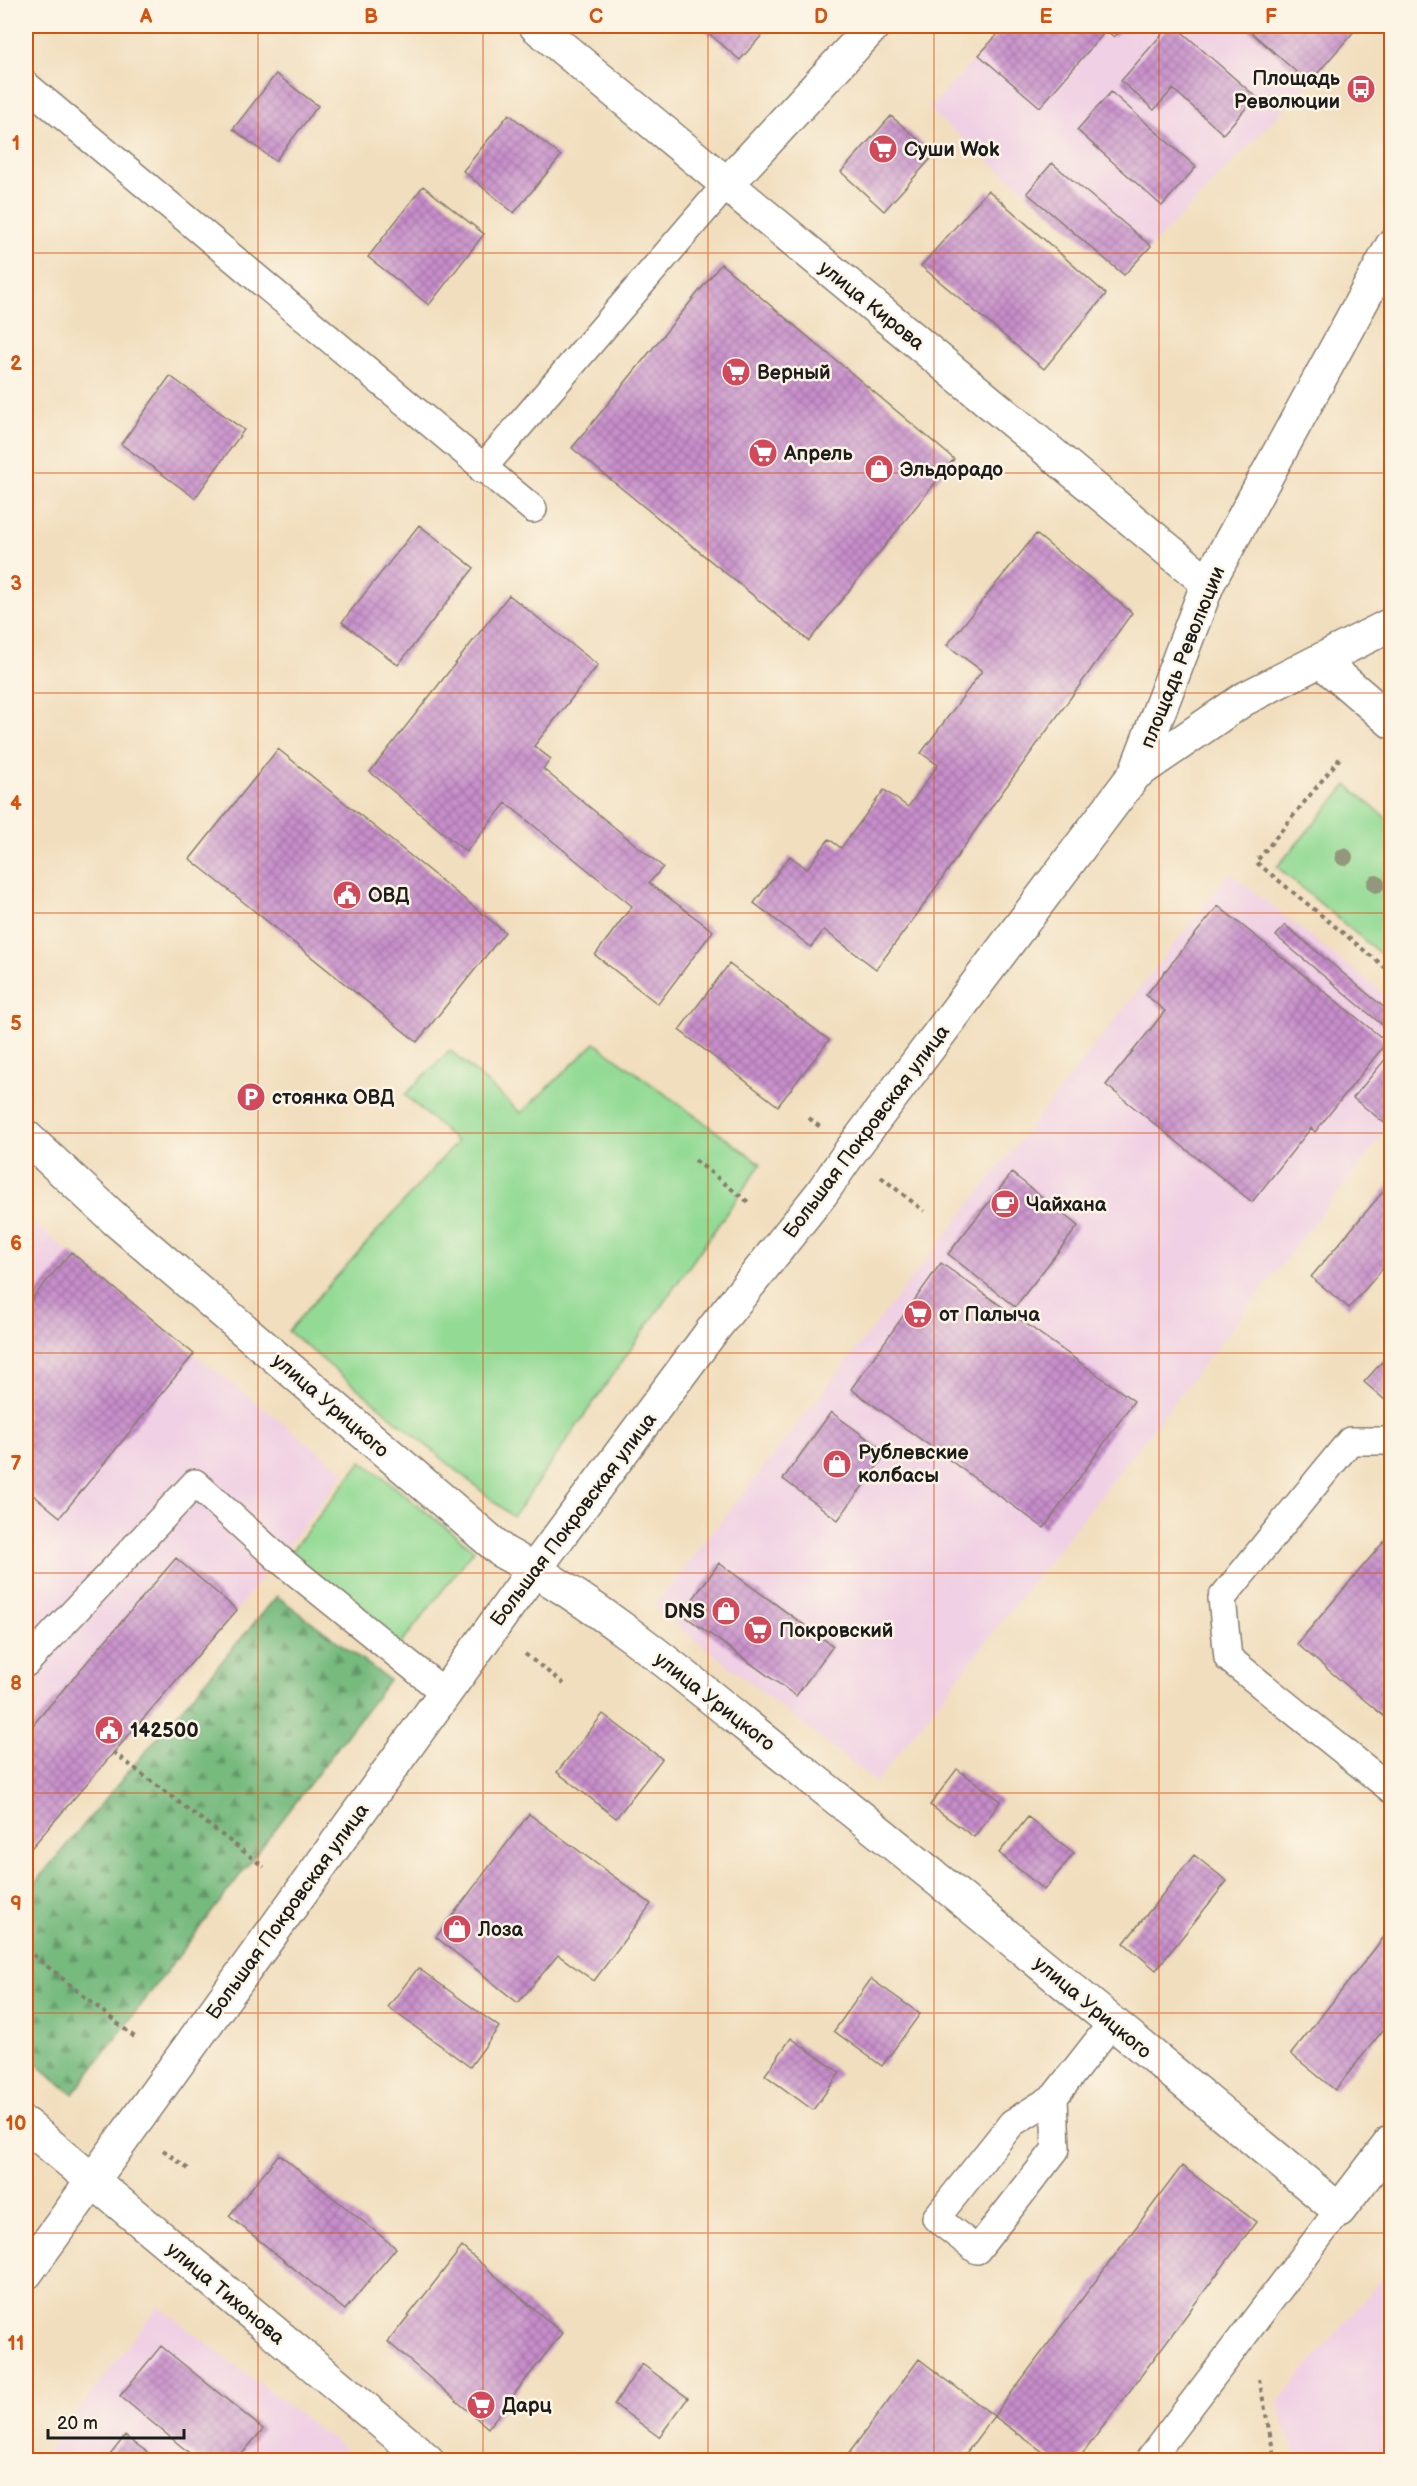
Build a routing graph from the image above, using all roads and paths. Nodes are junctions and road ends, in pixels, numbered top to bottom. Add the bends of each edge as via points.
1 (536, 26) edge
2 (873, 26) edge
3 (26, 85) edge
4 (726, 185) junction
5 (1392, 246) edge
6 (483, 469) junction
7 (533, 510) dead end
8 (1208, 583) junction
9 (1392, 624) edge
10 (1321, 661) junction
11 (1392, 722) edge
12 (1340, 758) dead end
13 (1134, 774) junction
14 (1392, 974) edge
15 (26, 1137) edge
16 (695, 1160) dead end
17 (747, 1202) dead end
18 (1392, 1441) edge
19 (534, 1569) junction
20 (26, 1663) edge
21 (445, 1694) junction
22 (113, 1752) dead end
23 (1392, 1790) edge
24 (264, 1867) dead end
25 (26, 1949) edge
26 (1112, 2023) junction
27 (137, 2039) dead end
28 (1053, 2097) junction
29 (26, 2125) edge
30 (1392, 2141) edge
31 (92, 2181) junction
32 (1339, 2210) junction
33 (26, 2273) edge
34 (1249, 2329) junction
35 (427, 2460) edge
36 (1149, 2460) edge
37 (1275, 2460) edge

1 - 4 street, улица Кирова
2 - 4 street
3 - 6 lane
4 - 6 lane
4 - 8 street, улица Кирова
5 - 8 street, площадь Революции
6 - 7 lane
8 - 13 street, площадь Революции
9 - 10 street, площадь Революции
10 - 11 street
10 - 13 street, площадь Революции via 1244,699
12 - 14 path via 1256,862
13 - 19 street, Большая Покровская улица via 821,1194 715,1327
15 - 19 street, улица Урицкого via 116,1220 503,1552
16 - 17 path
18 - 23 lane via 1350,1441 1222,1598 1228,1658
19 - 21 street, Большая Покровская улица
19 - 26 street, улица Урицкого via 612,1620 908,1854
20 - 21 lane via 195,1483 278,1558
21 - 31 street, Большая Покровская улица
22 - 24 path
25 - 27 path
26 - 28 lane
26 - 32 street, улица Урицкого
28 - 28 lane via 1012,2123 936,2218 977,2250 1056,2149
29 - 31 street, улица Тихонова
30 - 32 street
31 - 33 street, Большая Покровская улица
31 - 35 street, улица Тихонова
32 - 34 lane
34 - 36 lane
34 - 37 path

